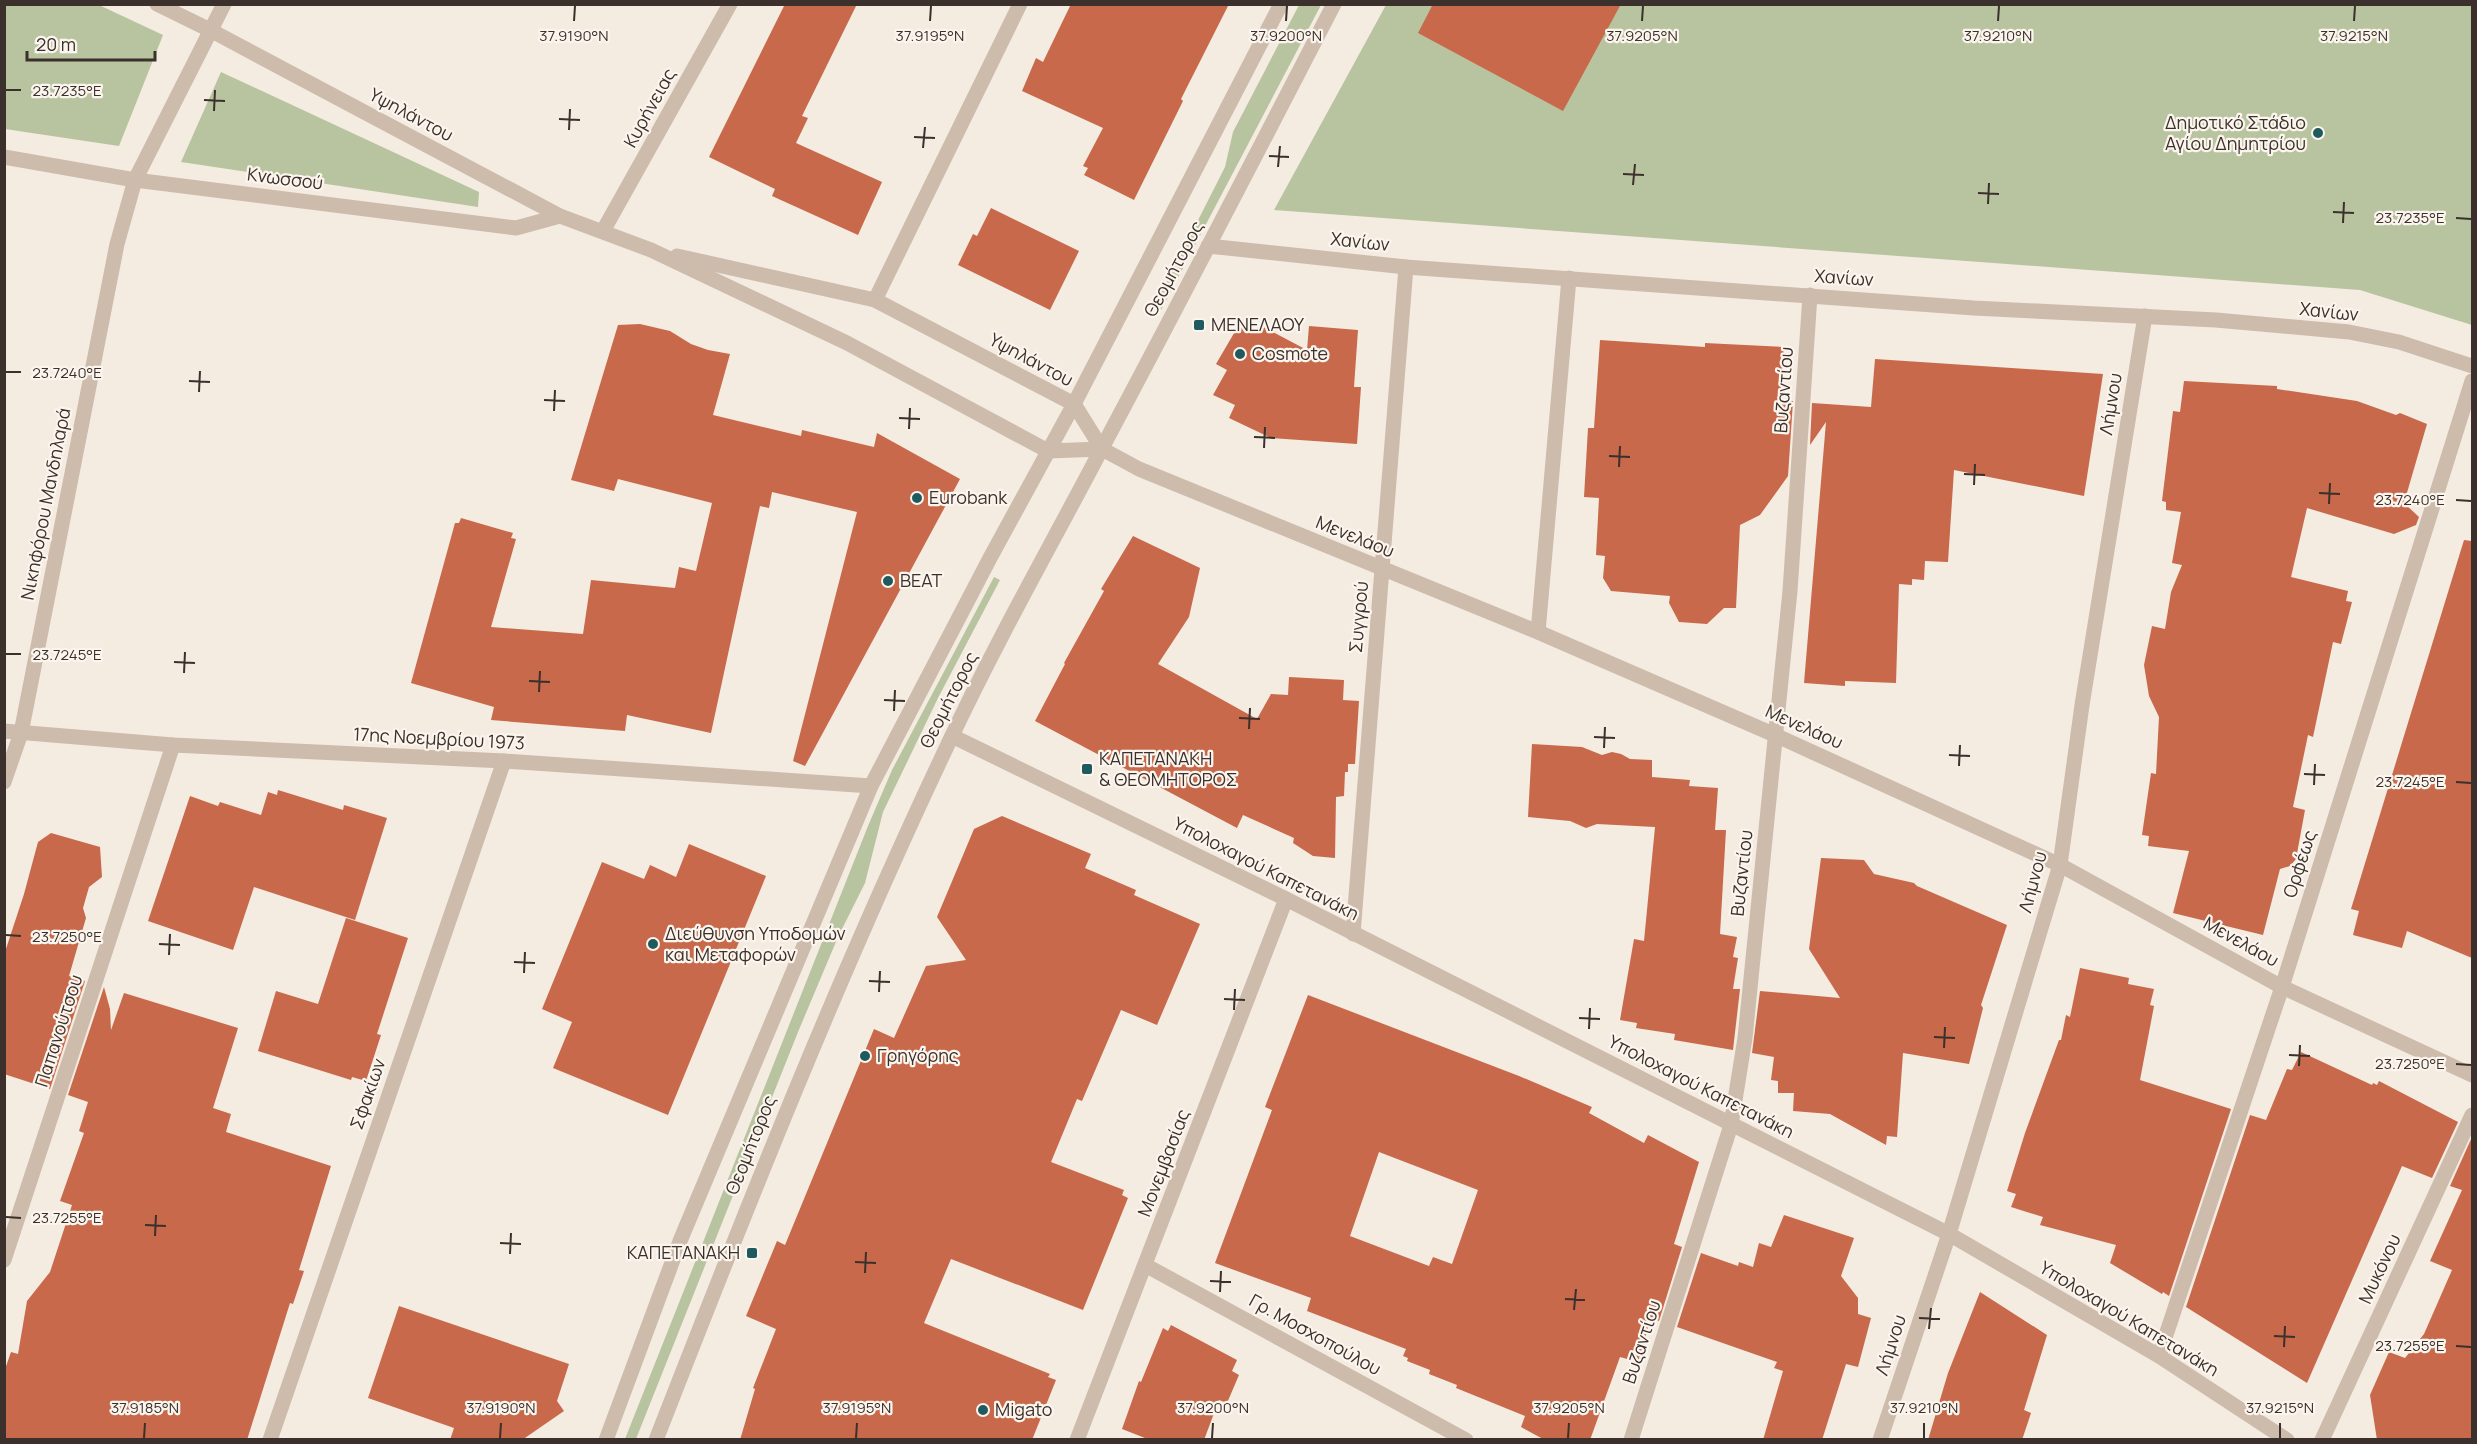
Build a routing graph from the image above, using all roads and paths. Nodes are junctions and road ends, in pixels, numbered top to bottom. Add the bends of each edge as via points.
1 (157, 4) edge
2 (225, 4) edge
3 (730, 4) edge
4 (1020, 4) edge
5 (1281, 4) edge
6 (1334, 4) edge
7 (210, 30) junction
8 (4, 157) edge
9 (135, 180) junction
10 (560, 216) junction
11 (603, 231) junction
12 (1208, 246) junction
13 (651, 250) junction
14 (1406, 267) junction
15 (1569, 278) junction
16 (1810, 295) junction
17 (875, 300) junction
18 (2145, 316) junction
19 (2472, 366) edge
20 (2472, 381) edge
21 (1074, 404) junction
22 (1102, 449) junction
23 (1048, 451) junction
24 (1383, 570) junction
25 (1538, 632) junction
26 (4, 731) edge
27 (21, 733) junction
28 (1775, 735) junction
29 (952, 736) junction
30 (173, 745) junction
31 (504, 761) junction
32 (4, 782) edge
33 (871, 786) junction
34 (2060, 865) junction
35 (1286, 899) junction
36 (1353, 934) junction
37 (2282, 987) junction
38 (2472, 1076) edge
39 (2472, 1115) edge
40 (1731, 1125) junction
41 (1949, 1233) junction
42 (4, 1260) edge
43 (1145, 1265) junction
44 (2159, 1356) junction
45 (270, 1440) edge
46 (606, 1440) edge
47 (656, 1440) edge
48 (1077, 1440) edge
49 (1466, 1440) edge
50 (1631, 1440) edge
51 (1880, 1440) edge
52 (2287, 1440) edge
53 (2322, 1440) edge

1 - 7 street, Υψηλάντου
2 - 7 street, Νικηφόρου Μανδηλαρά
3 - 11 street, Κυρήνειας
4 - 17 street
5 - 21 street, Θεομήτορος
6 - 12 street, Θεομήτορος
7 - 9 street, Νικηφόρου Μανδηλαρά
7 - 10 street, Υψηλάντου
8 - 9 street, Κνωσσού
9 - 10 street, Κνωσσού via 516,228
9 - 27 street, Νικηφόρου Μανδηλαρά via 117,244
10 - 11 street, Υψηλάντου
11 - 13 street, Υψηλάντου
12 - 14 street, Χανίων
12 - 22 street, Θεομήτορος
13 - 17 street, Υψηλάντου
13 - 23 street, Υψηλάντου via 847,344
14 - 15 street, Χανίων
14 - 24 street, Συγγρού
15 - 16 street, Χανίων
15 - 25 street
16 - 18 street, Χανίων
16 - 28 street, Βυζαντίου via 1790,591
17 - 21 street, Υψηλάντου
18 - 19 street, Χανίων via 2349,332 2399,342
18 - 34 street, Λήμνου
20 - 37 street, Ορφέως
21 - 22 street, Υψηλάντου
21 - 23 street, Θεομήτορος
22 - 23 street
22 - 24 street, Μενελάου via 1139,469
22 - 29 street, Θεομήτορος
23 - 33 street, Θεομήτορος
24 - 25 street, Μενελάου
24 - 36 street, Συγγρού
25 - 28 street, Μενελάου
26 - 27 street, 17ης Νοεμβρίου 1973
27 - 30 street, 17ης Νοεμβρίου 1973
27 - 32 street, Νικηφόρου Μανδηλαρά
28 - 34 street, Μενελάου
28 - 40 street, Βυζαντίου via 1745,1038
29 - 35 street, Υπολοχαγού Καπετανάκη
29 - 47 street, Θεομήτορος via 876,898 772,1144
30 - 31 street, 17ης Νοεμβρίου 1973
30 - 42 street, Παπανούτσου
31 - 33 street, 17ης Νοεμβρίου 1973
31 - 45 street, Σφακίων
33 - 46 street, Θεομήτορος via 680,1241
34 - 37 street, Μενελάου
34 - 41 street, Λήμνου
35 - 36 street, Υπολοχαγού Καπετανάκη
35 - 43 street, Μονεμβασίας
36 - 40 street, Υπολοχαγού Καπετανάκη
37 - 38 street, Μενελάου
37 - 44 street, Ορφέως
39 - 53 street, Μυκόνου
40 - 41 street, Υπολοχαγού Καπετανάκη
40 - 50 street, Βυζαντίου
41 - 44 street, Υπολοχαγού Καπετανάκη
41 - 51 street, Λήμνου
43 - 48 street, Μονεμβασίας
43 - 49 street, Γρ. Μοσχοπούλου
44 - 52 street, Υπολοχαγού Καπετανάκη

